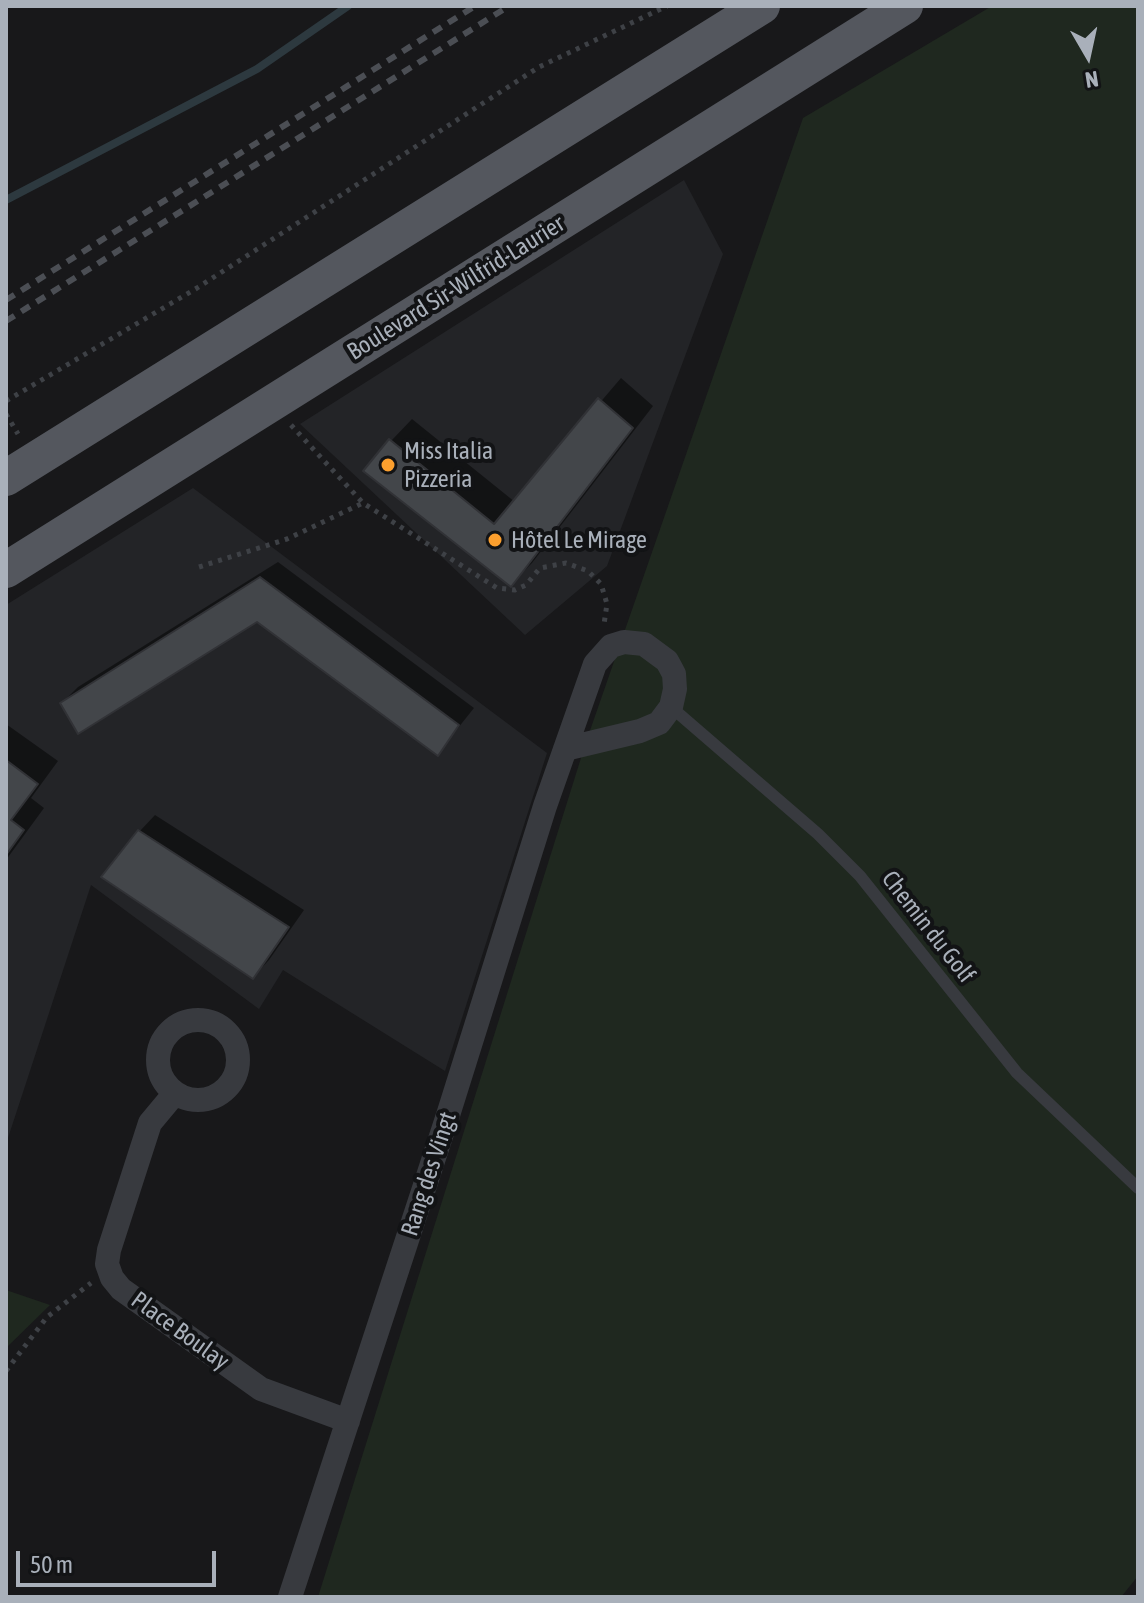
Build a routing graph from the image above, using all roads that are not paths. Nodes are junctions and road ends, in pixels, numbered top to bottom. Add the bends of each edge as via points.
1 (762, 6) edge
2 (905, 6) edge
3 (6, 478) edge
4 (6, 570) edge
5 (671, 707) junction
6 (565, 749) junction
7 (175, 1093) dead end
8 (1138, 1188) edge
9 (348, 1421) junction
10 (290, 1597) edge

1 - 3 main road
2 - 4 main road, Boulevard Sir-Wilfrid-Laurier
5 - 6 street via 650,728
5 - 6 street, Rang des Vingt via 674,674 654,649 638,642 611,646 600,657
5 - 8 lane, Chemin du Golf via 860,876 1017,1073
6 - 9 street, Rang des Vingt
7 - 9 street, Place Boulay via 150,1123 109,1250 109,1272 121,1289 261,1389
9 - 10 street, Rang des Vingt

